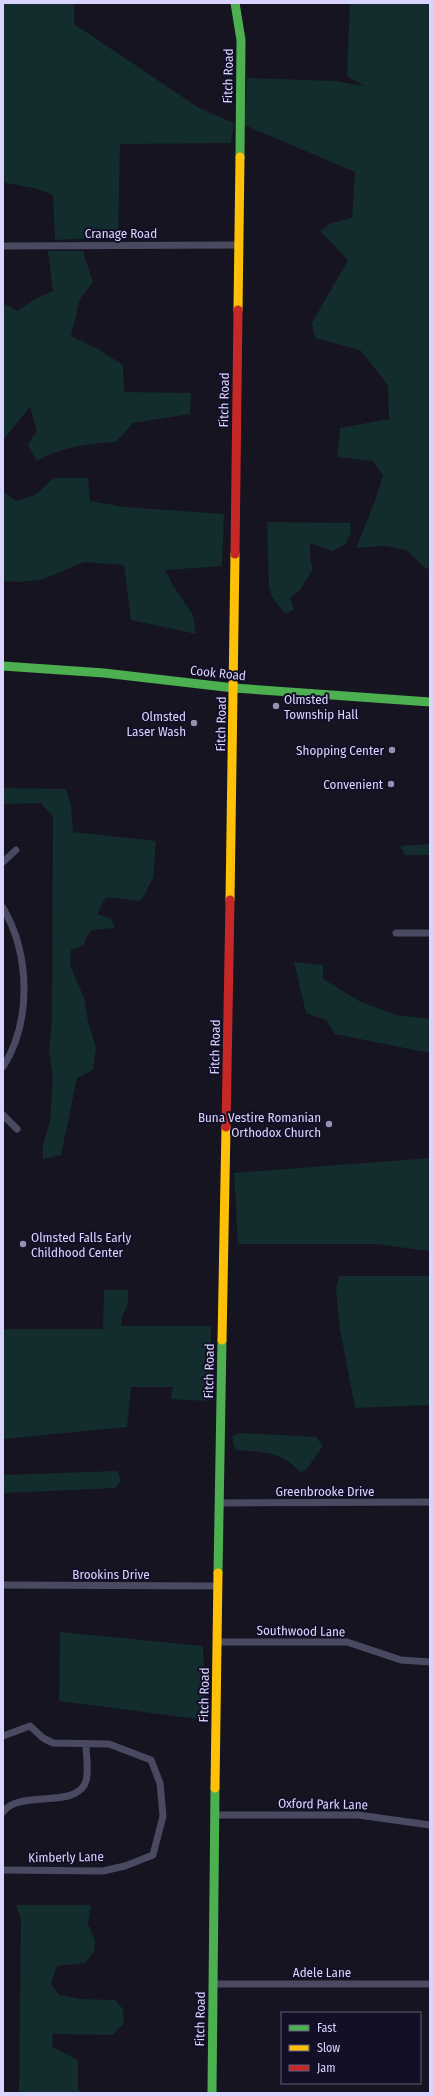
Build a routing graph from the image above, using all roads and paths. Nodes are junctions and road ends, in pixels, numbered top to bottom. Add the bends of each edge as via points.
1 (234, 3) edge
2 (238, 244) junction
3 (3, 246) edge
4 (3, 666) edge
5 (234, 688) junction
6 (430, 702) edge
7 (16, 850) dead end
8 (3, 862) edge
9 (3, 908) edge
10 (396, 933) dead end
11 (430, 933) edge
12 (3, 1067) edge
13 (3, 1115) edge
14 (17, 1129) dead end
15 (430, 1502) edge
16 (220, 1503) junction
17 (3, 1585) edge
18 (218, 1586) junction
19 (217, 1642) junction
20 (430, 1662) edge
21 (3, 1736) edge
22 (86, 1744) junction
23 (3, 1812) edge
24 (216, 1815) junction
25 (430, 1824) edge
26 (3, 1870) edge
27 (214, 1984) junction
28 (430, 1984) edge
29 (212, 2093) edge

1 - 2 street, Fitch Road via 241,40
2 - 3 street, Cranage Road
2 - 5 street, Fitch Road
4 - 5 street, Cook Road via 104,673
5 - 6 street, Cook Road
5 - 16 street, Fitch Road
7 - 8 street
9 - 12 street via 20,954 23,996 18,1032
10 - 11 street
13 - 14 street
15 - 16 street, Greenbrooke Drive
16 - 18 street, Fitch Road
17 - 18 street, Brookins Drive
18 - 19 street, Fitch Road
19 - 20 street, Southwood Lane via 346,1642 401,1660
19 - 24 street, Fitch Road
21 - 22 street via 30,1726 53,1743
22 - 23 street via 86,1781 79,1791 63,1797 19,1802
22 - 26 street, Kimberly Lane via 109,1744 151,1760 160,1783 163,1816 153,1855 103,1871
24 - 25 street, Oxford Park Lane via 358,1814
24 - 27 street, Fitch Road
27 - 28 street, Adele Lane
27 - 29 street, Fitch Road

